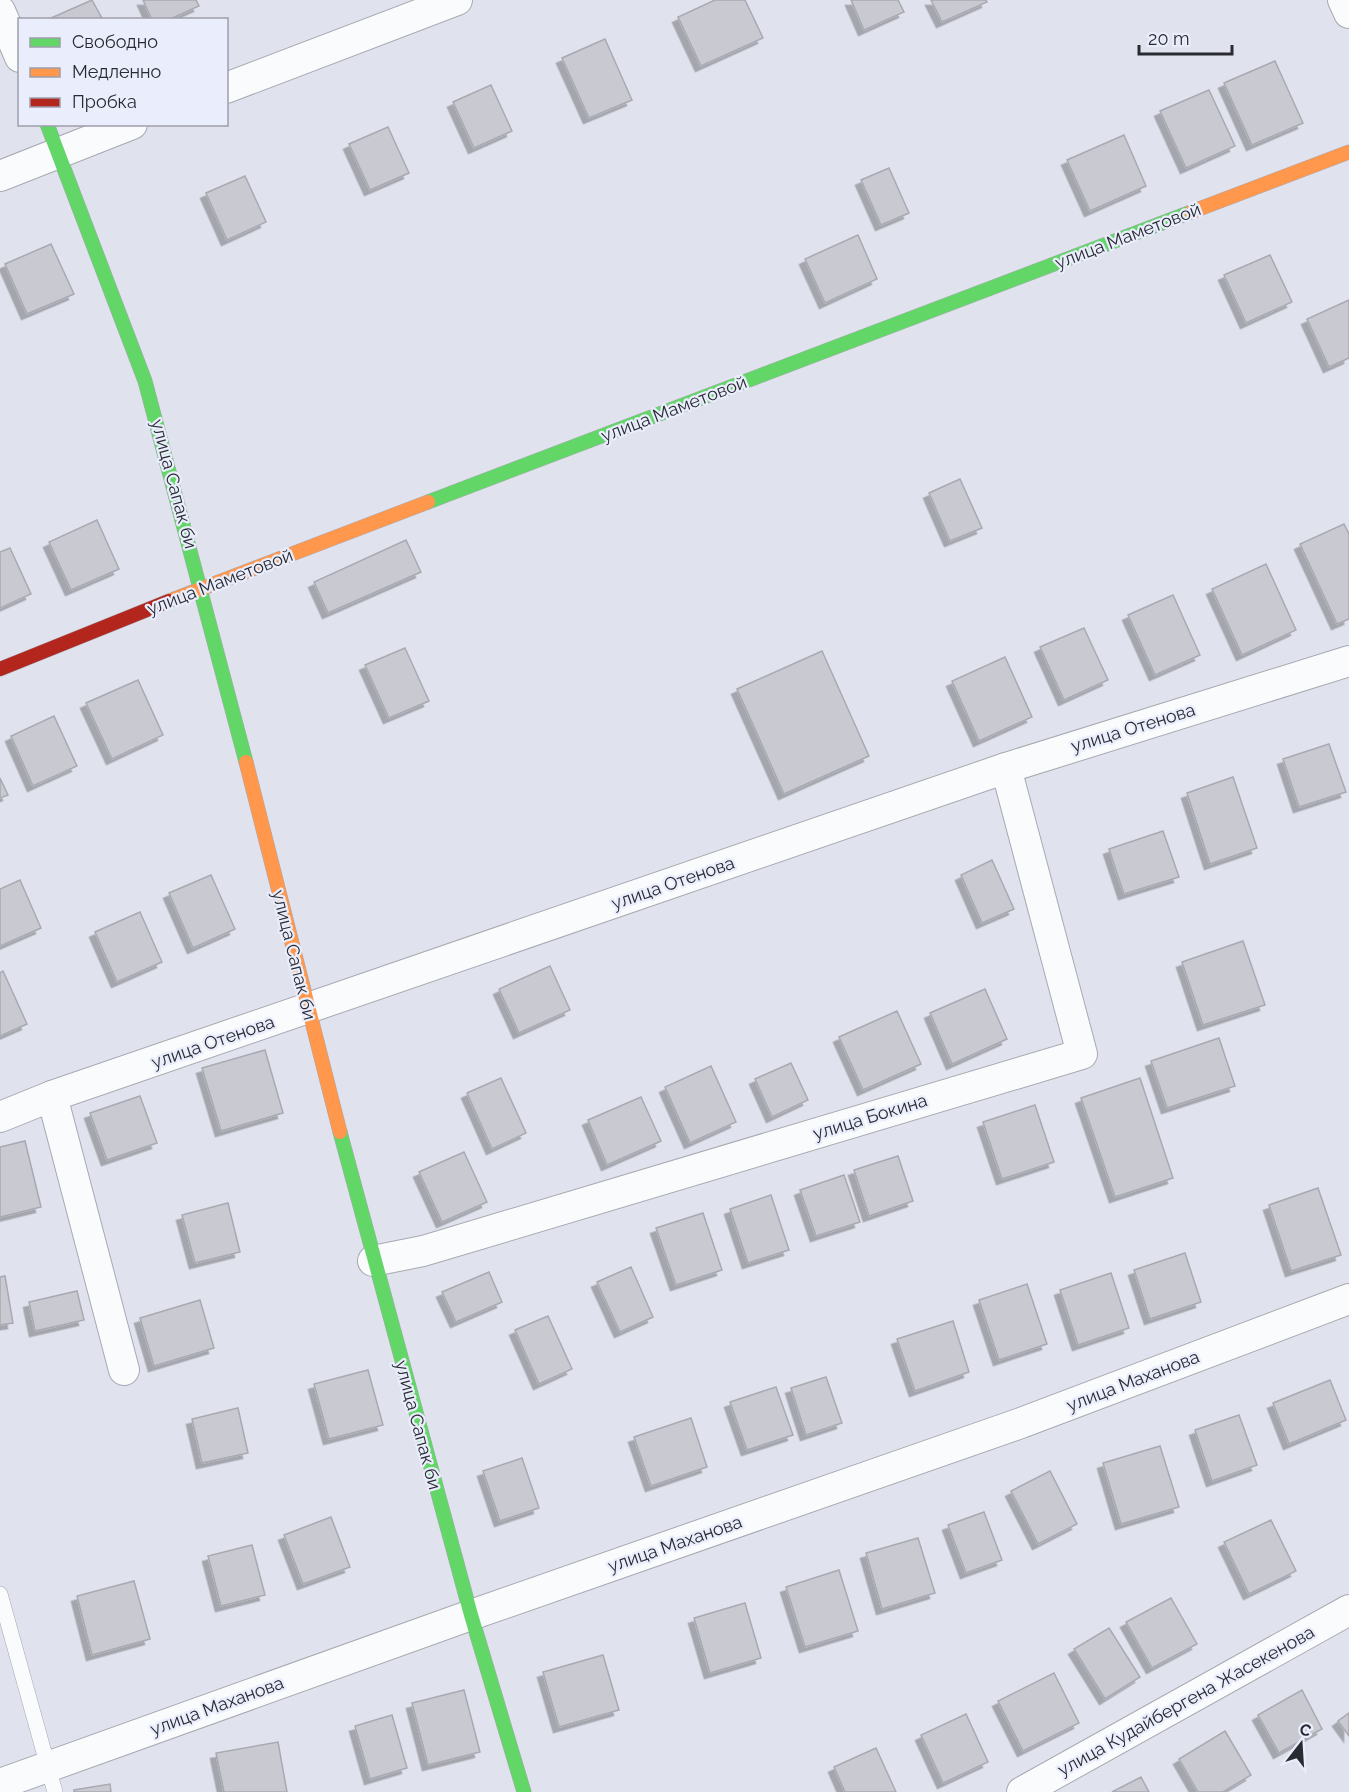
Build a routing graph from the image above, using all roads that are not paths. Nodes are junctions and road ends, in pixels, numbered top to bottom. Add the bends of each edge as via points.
1 (457, 0) edge
2 (1343, 0) edge
3 (0, 11) edge
4 (1349, 13) edge
5 (18, 52) edge
6 (228, 87) edge
7 (49, 126) edge
8 (127, 126) edge
9 (59, 152) junction
10 (1349, 152) edge
11 (0, 176) edge
12 (202, 588) junction
13 (1349, 661) edge
14 (0, 669) edge
15 (1006, 768) junction
16 (308, 1010) junction
17 (52, 1096) junction
18 (0, 1117) edge
19 (373, 1261) junction
20 (1349, 1299) edge
21 (124, 1370) dead end
22 (0, 1594) edge
23 (1349, 1610) edge
24 (471, 1615) junction
25 (52, 1779) edge
26 (0, 1784) edge
27 (524, 1792) edge
28 (1022, 1792) edge

1 - 6 street
2 - 4 street
3 - 5 street
7 - 9 street, улица Сапак би
8 - 9 street
9 - 11 street
9 - 12 street, улица Сапак би via 145,381
10 - 12 street, улица Маметовой
12 - 14 street, улица Маметовой
12 - 16 street, улица Сапак би
13 - 15 street, улица Отенова
15 - 16 street, улица Отенова
15 - 19 street, улица Бокина via 1082,1054 423,1251
16 - 17 street, улица Отенова
16 - 19 street, улица Сапак би
17 - 18 street, улица Отенова
17 - 21 street
19 - 24 street, улица Сапак би
20 - 24 street, улица Маханова via 1021,1423
22 - 25 lane
23 - 28 street, улица Кудайбергена Жасекенова
24 - 25 street, улица Маханова
24 - 27 street, улица Сапак би
25 - 26 street, улица Маханова

